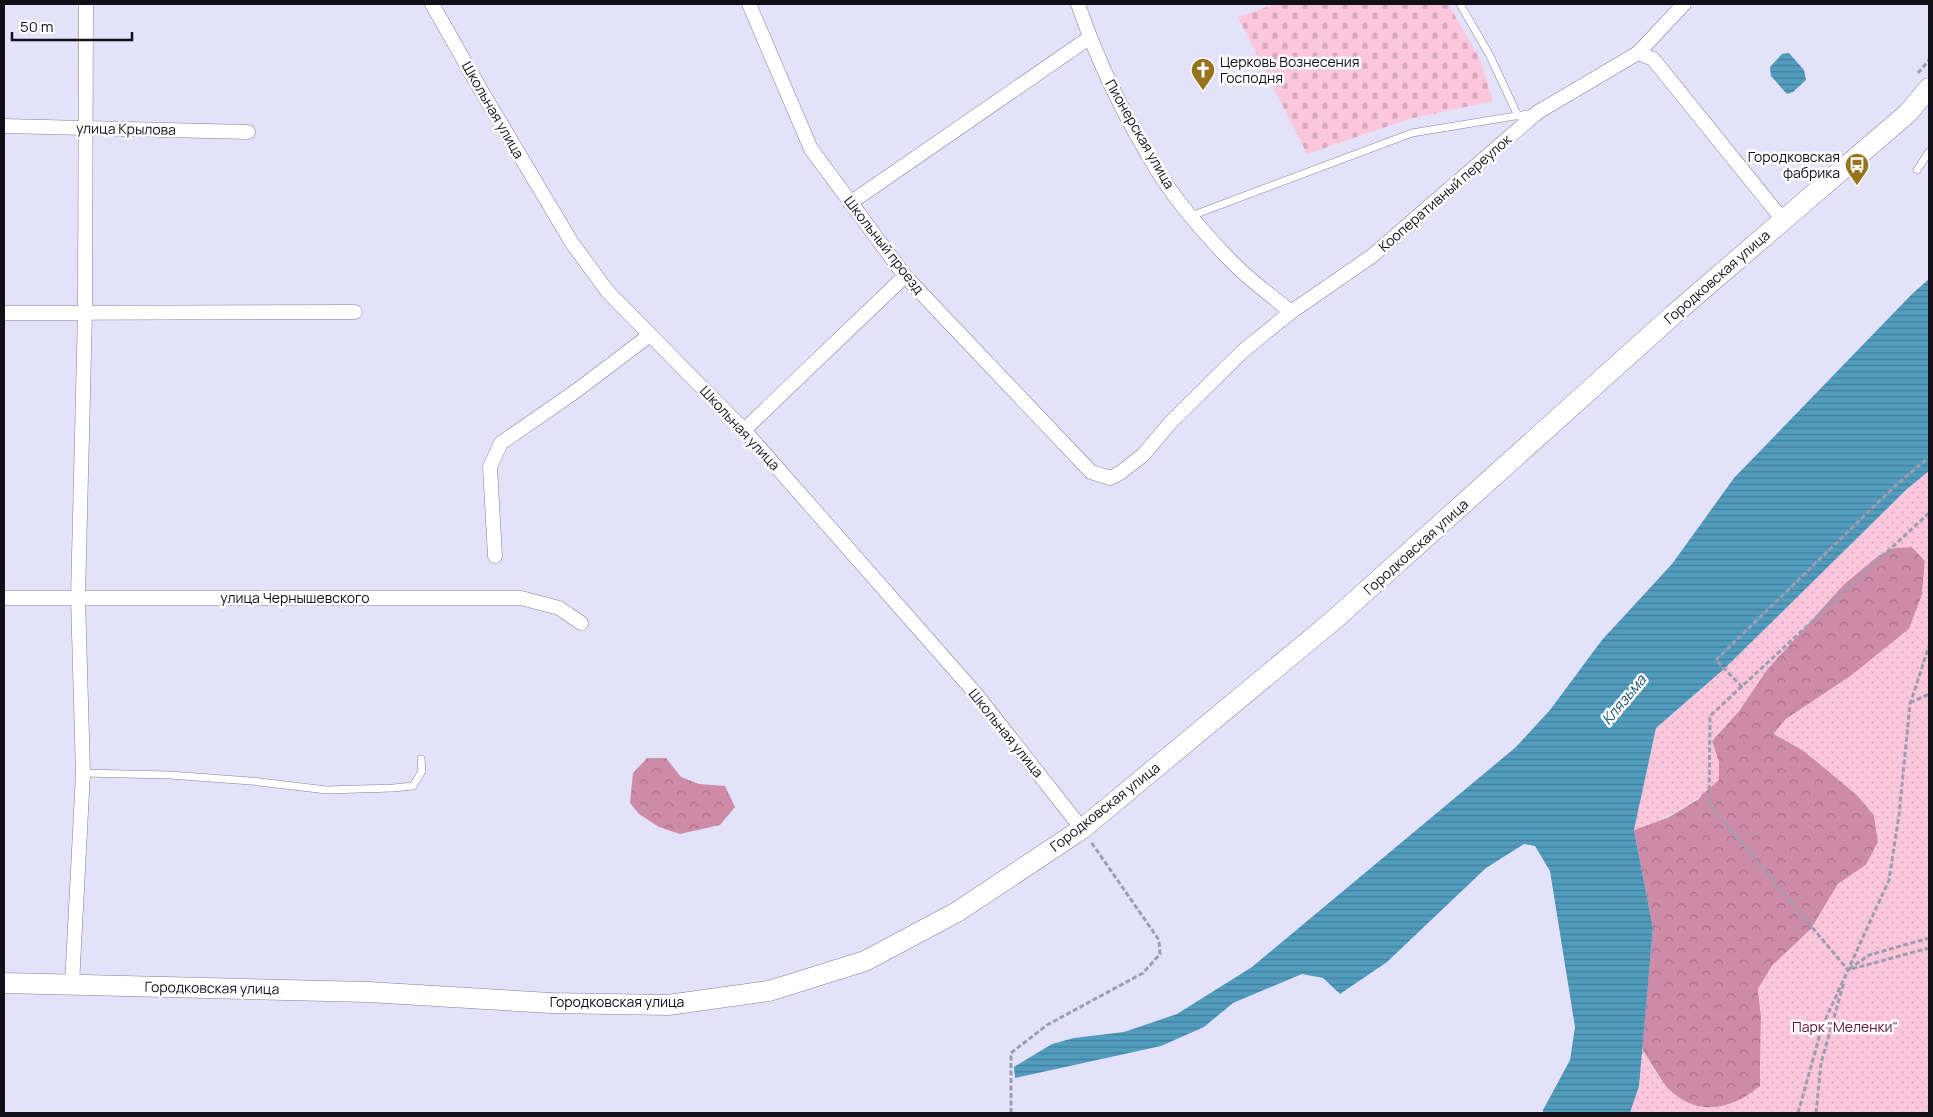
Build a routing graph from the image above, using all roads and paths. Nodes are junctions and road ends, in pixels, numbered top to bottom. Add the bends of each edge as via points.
1 (86, 4) edge
2 (432, 4) edge
3 (749, 4) edge
4 (1078, 4) edge
5 (1460, 4) edge
6 (1684, 4) edge
7 (1089, 38) junction
8 (1638, 53) junction
9 (1929, 88) edge
10 (1538, 112) junction
11 (1518, 116) junction
12 (4, 126) edge
13 (86, 129) junction
14 (248, 132) dead end
15 (1929, 152) edge
16 (1917, 170) dead end
17 (850, 203) junction
18 (1191, 216) junction
19 (1783, 220) junction
20 (905, 276) junction
21 (354, 312) dead end
22 (1291, 312) junction
23 (4, 313) edge
24 (85, 313) junction
25 (650, 334) junction
26 (744, 430) junction
27 (1929, 457) edge
28 (1091, 472) joint
29 (1929, 513) edge
30 (495, 556) dead end
31 (78, 597) junction
32 (4, 598) edge
33 (581, 623) dead end
34 (1929, 646) edge
35 (1742, 687) junction
36 (1929, 694) edge
37 (1910, 704) junction
38 (421, 759) dead end
39 (83, 773) junction
40 (1082, 828) junction
41 (1929, 938) edge
42 (1929, 948) edge
43 (1848, 970) junction
44 (4, 984) edge
45 (72, 985) junction
46 (1011, 1113) edge
47 (1798, 1113) edge
48 (1816, 1113) edge

1 - 13 street
2 - 25 street, Школьная улица via 572,243 608,292
3 - 17 street, Школьный проезд via 811,149
4 - 7 street, Пионерская улица
5 - 11 lane via 1489,54
6 - 8 street, Кооперативный переулок
7 - 17 street
7 - 18 street, Пионерская улица via 1163,179
8 - 10 street, Кооперативный переулок
8 - 19 street via 1654,59
9 - 19 main road, Городковская улица via 1908,112
10 - 11 lane
10 - 22 street, Кооперативный переулок via 1372,256
11 - 18 lane via 1412,133
12 - 13 street, улица Крылова
13 - 14 street, улица Крылова
13 - 24 street
15 - 16 lane
17 - 20 street, Школьный проезд
18 - 22 street, Пионерская улица via 1231,262
19 - 40 main road, Городковская улица via 1335,619
20 - 26 street
20 - 28 street, Школьный проезд
21 - 24 street
22 - 28 street, Кооперативный переулок via 1242,352 1171,422 1143,455 1110,478
23 - 24 street
24 - 31 street
25 - 26 street, Школьная улица
25 - 30 street via 501,443 490,467
26 - 40 street, Школьная улица via 976,694
27 - 35 path via 1716,660
29 - 35 path
31 - 32 street, улица Чернышевского
31 - 33 street, улица Чернышевского via 520,598 559,608
31 - 39 street
34 - 37 path
35 - 43 path via 1710,716 1709,804
36 - 37 path
37 - 43 path via 1890,880
38 - 39 lane via 422,771 414,786 393,788 327,790 170,775
39 - 45 street
40 - 45 main road, Городковская улица via 957,912 865,961 769,991 668,1005 551,1003 368,992
40 - 46 path via 1159,940 1160,954 1143,973 1047,1025 1011,1053
41 - 43 path via 1869,955
42 - 43 path
43 - 47 path via 1822,1027
43 - 48 path via 1821,1063
44 - 45 main road, Городковская улица

